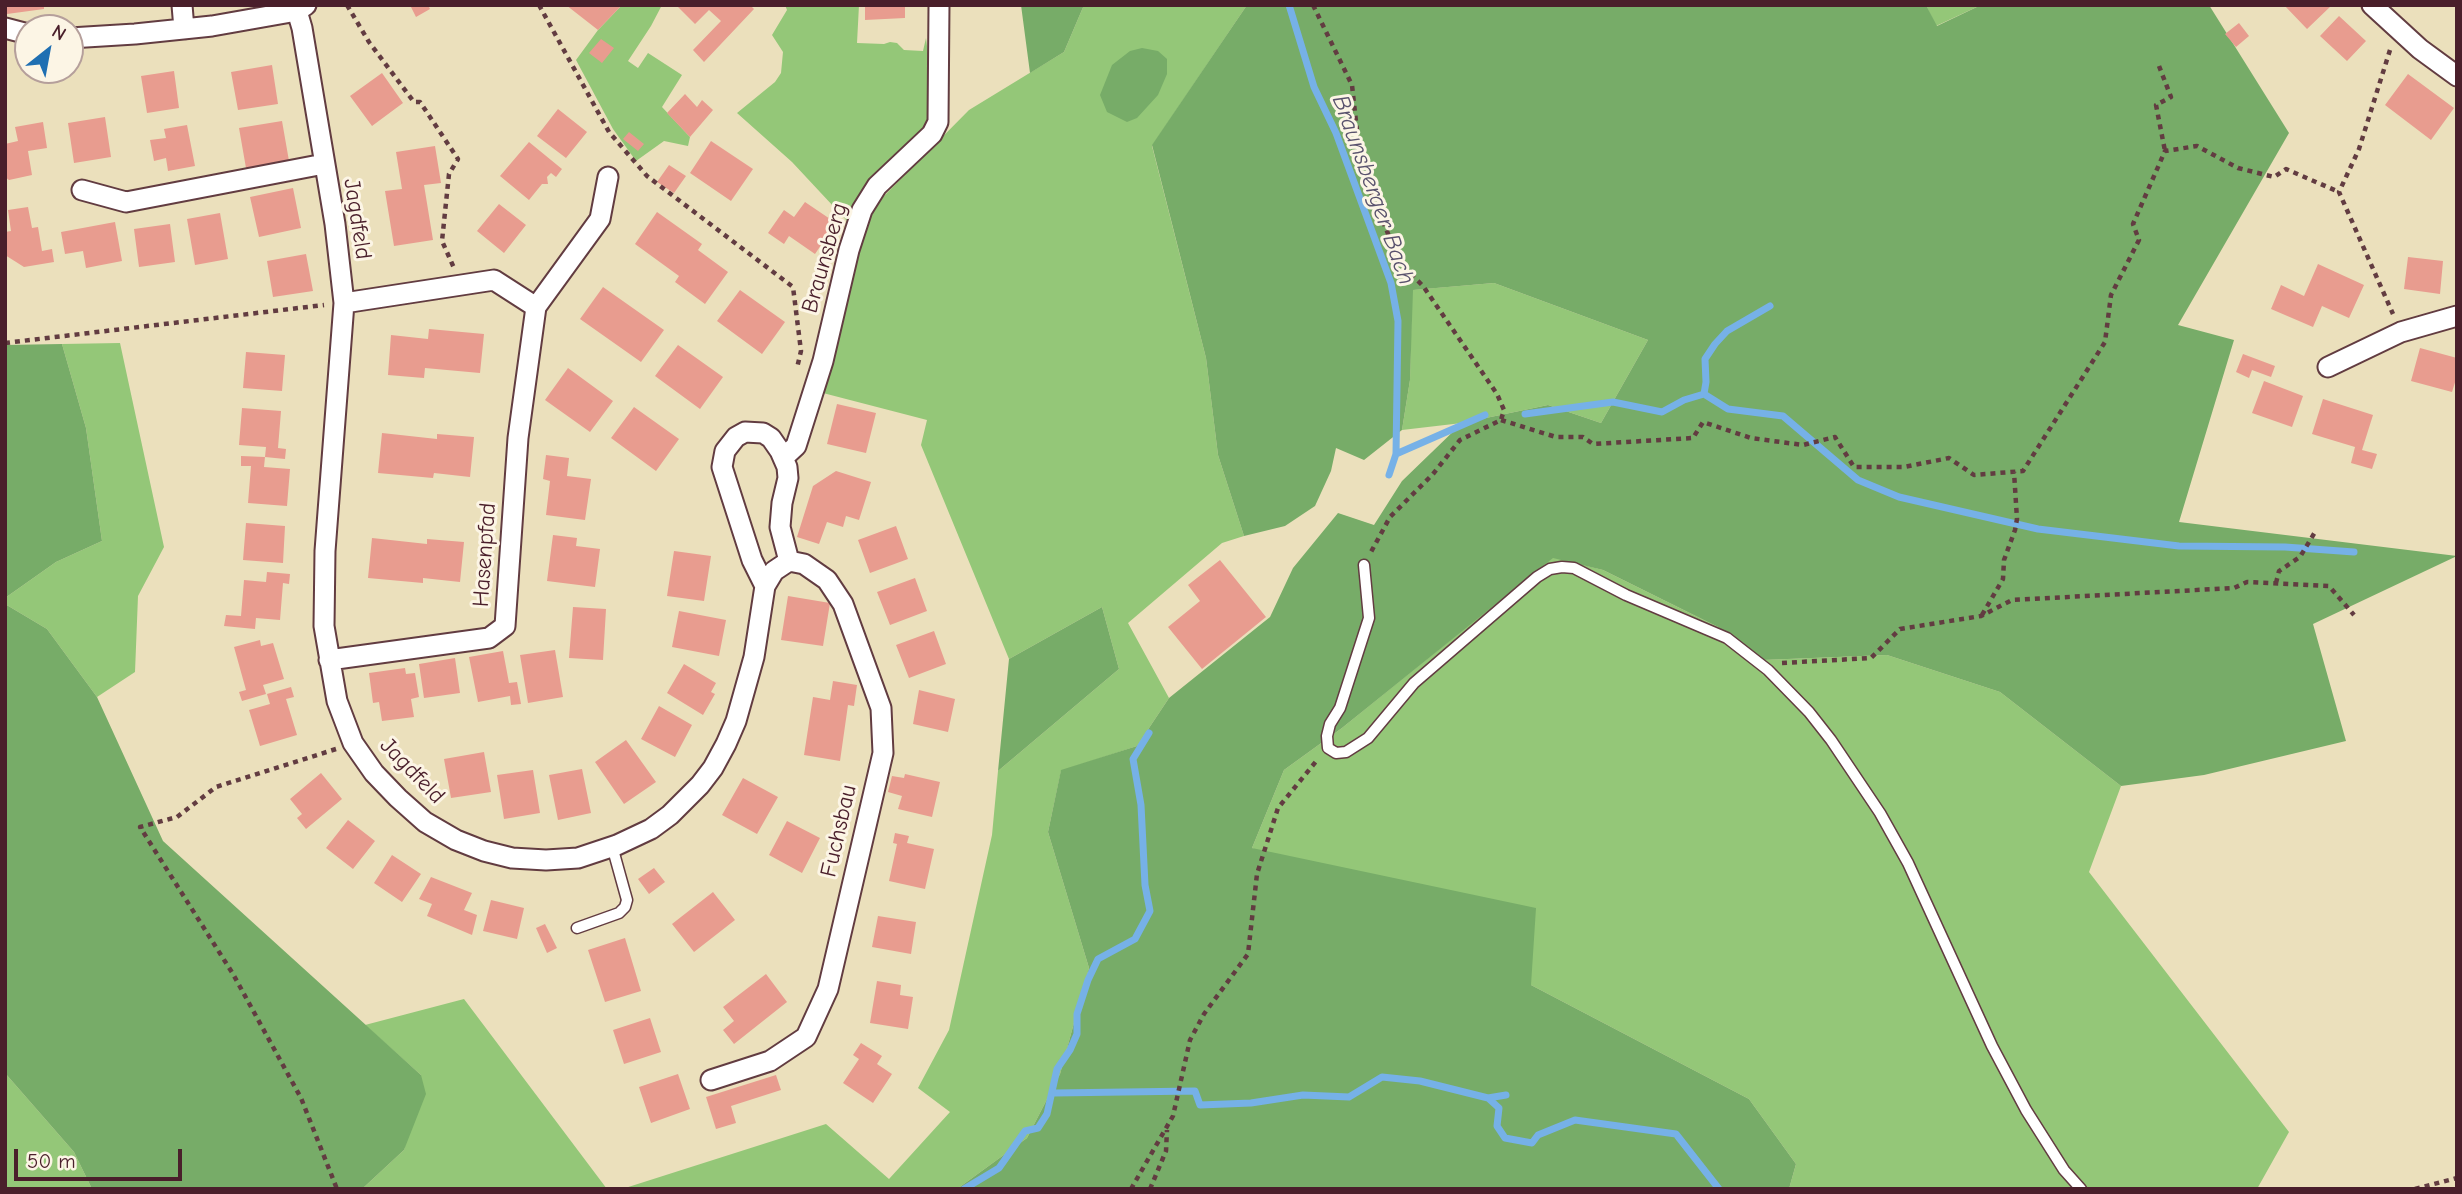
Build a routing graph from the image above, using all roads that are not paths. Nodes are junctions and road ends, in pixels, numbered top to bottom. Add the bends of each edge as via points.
1 (182, 5) edge
2 (939, 5) edge
3 (2372, 5) edge
4 (301, 8) edge
5 (184, 29) junction
6 (84, 37) edge
7 (2457, 76) edge
8 (324, 164) junction
9 (608, 177) dead end
10 (82, 190) dead end
11 (344, 303) junction
12 (536, 307) junction
13 (2457, 316) edge
14 (2328, 367) dead end
15 (783, 458) junction
16 (789, 561) junction
17 (1364, 565) road end
18 (765, 586) junction
19 (329, 660) junction
20 (612, 846) junction
21 (577, 928) dead end
22 (711, 1080) dead end
23 (2081, 1189) edge

1 - 5 street
2 - 15 street, Braunsberg via 938,122 932,134 877,186 862,210 796,446
3 - 7 street
4 - 5 street
4 - 8 street, Jagdfeld
5 - 6 street
8 - 10 street, Jagdfeld via 126,202
8 - 11 street, Jagdfeld
9 - 12 street, Hasenpfad via 600,219
11 - 12 street via 494,280
11 - 19 street, Jagdfeld via 325,551 324,626
12 - 19 street, Hasenpfad via 518,438 505,626 489,638
13 - 14 street via 2401,332
15 - 16 street via 788,478 780,527
15 - 18 street via 771,438 745,432 736,437 722,459 752,560
16 - 18 street via 774,571
16 - 22 street, Fuchsbau via 804,564 827,580 843,604 881,708 883,753 828,989 806,1037 770,1061
17 - 23 lane via 1369,618 1327,736 1328,748 1336,753 1368,738 1414,683 1550,569 1574,568 1727,639 1765,668 1817,721 1880,813 1908,863 1992,1046 2032,1120
18 - 20 street, Jagdfeld via 746,690 713,768 670,815
19 - 20 street, Jagdfeld via 337,701 353,743 374,773 425,822 484,852 512,858 578,858
20 - 21 lane via 625,907

